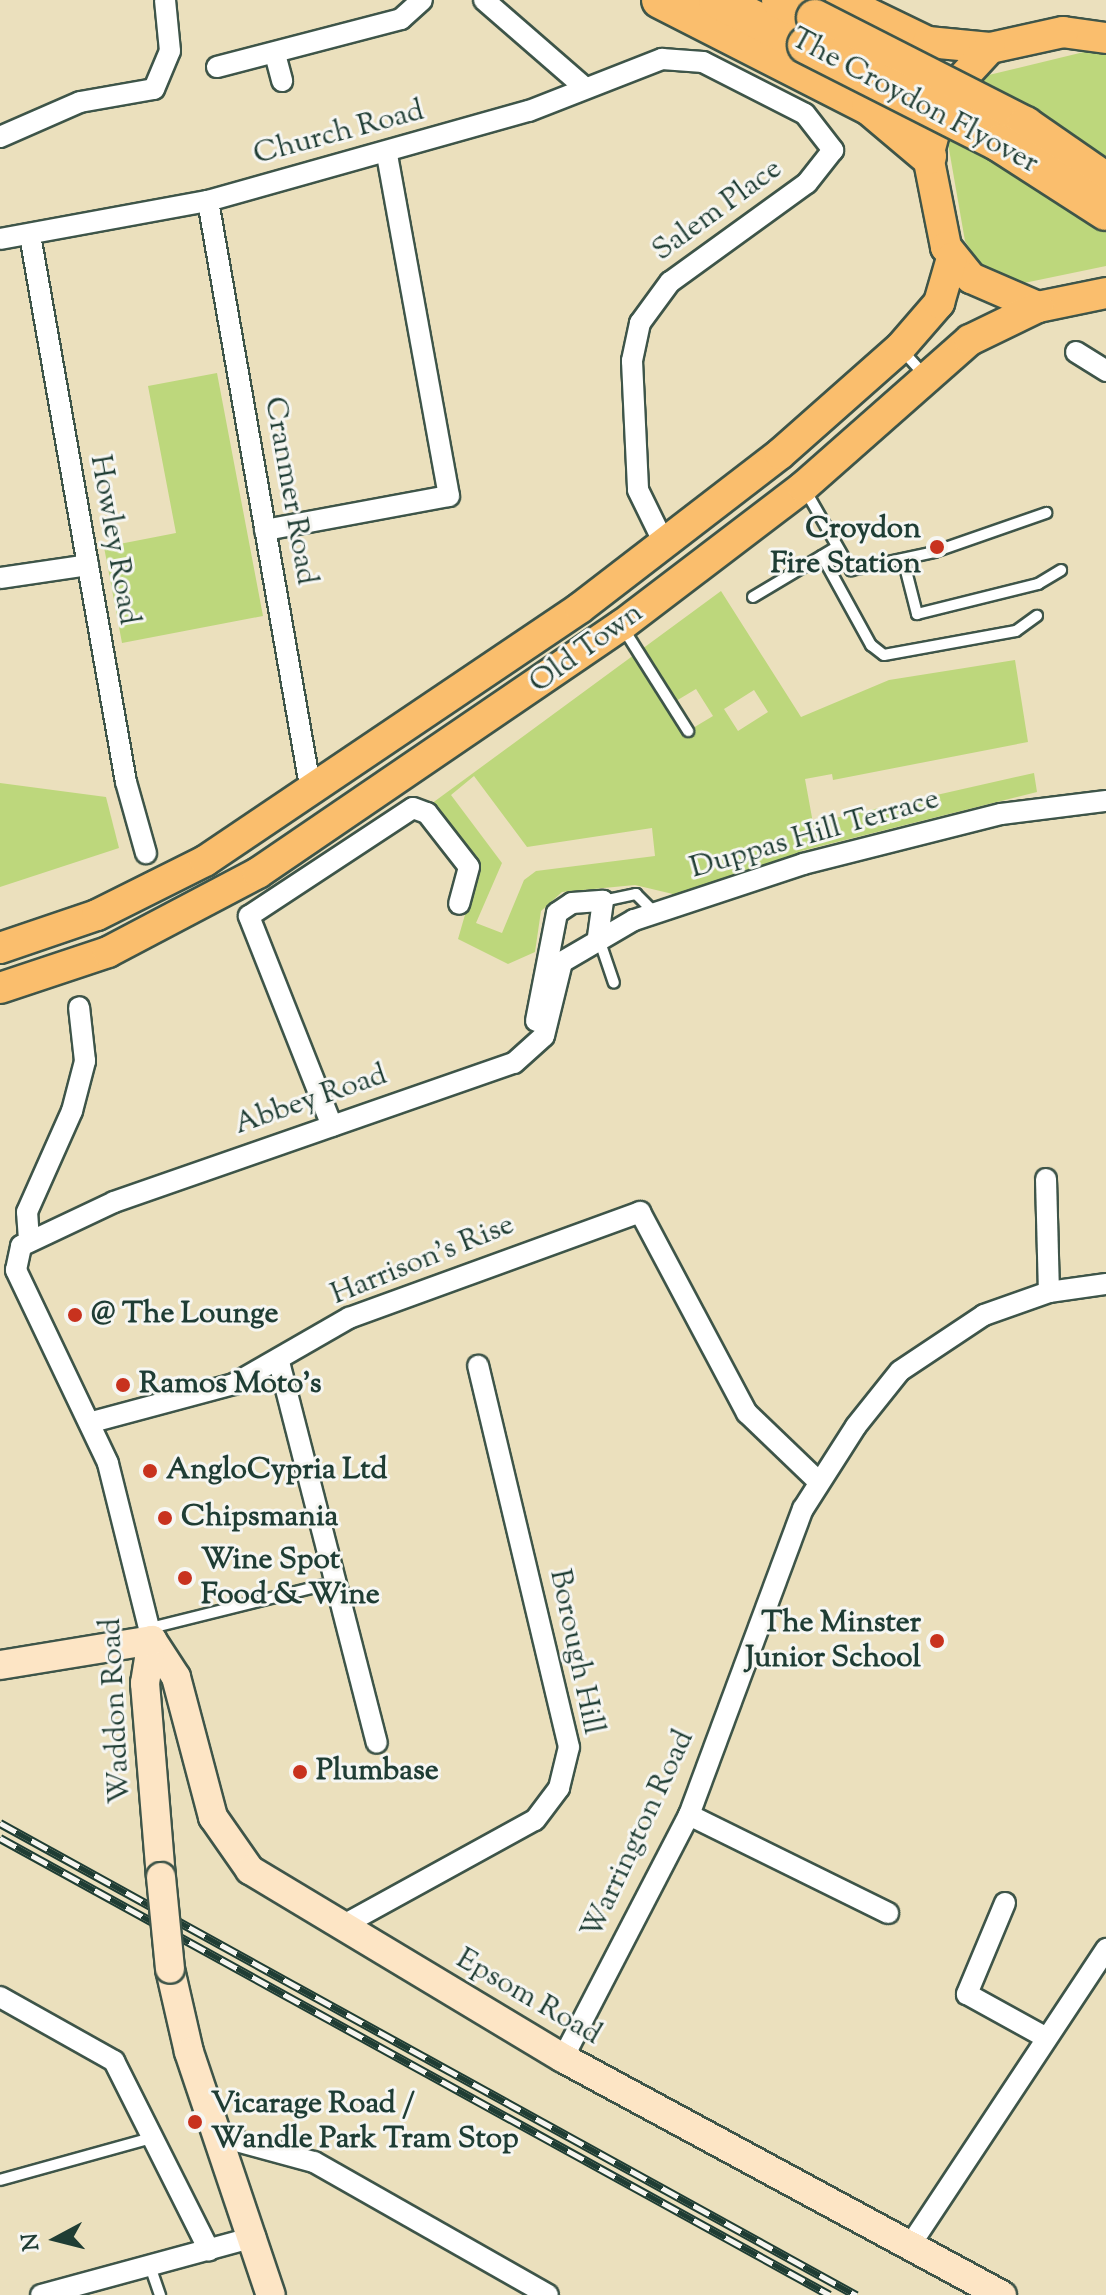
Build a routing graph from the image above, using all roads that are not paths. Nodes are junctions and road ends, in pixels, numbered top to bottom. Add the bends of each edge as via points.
1 (165, 0) edge
2 (422, 0) edge
3 (484, 0) edge
4 (660, 0) edge
5 (717, 0) edge
6 (780, 0) edge
7 (841, 0) edge
8 (1106, 15) edge
9 (1063, 32) junction
10 (1106, 38) edge
11 (990, 48) junction
12 (275, 54) junction
13 (686, 57) joint
14 (217, 67) dead end
15 (282, 81) dead end
16 (583, 86) junction
17 (0, 137) edge
18 (387, 154) junction
19 (928, 156) junction
20 (1106, 181) edge
21 (208, 201) junction
22 (1106, 212) edge
23 (30, 235) junction
24 (0, 239) edge
25 (952, 258) junction
26 (1106, 293) edge
27 (1038, 307) junction
28 (900, 348) junction
29 (1076, 352) dead end
30 (1106, 371) edge
31 (926, 378) junction
32 (803, 487) junction
33 (1046, 513) dead end
34 (265, 530) junction
35 (664, 543) junction
36 (837, 547) junction
37 (822, 556) junction
38 (903, 559) junction
39 (88, 565) junction
40 (1061, 570) dead end
41 (0, 578) edge
42 (753, 597) dead end
43 (1037, 616) dead end
44 (622, 625) junction
45 (688, 731) dead end
46 (311, 792) junction
47 (1106, 801) edge
48 (146, 853) dead end
49 (603, 901) junction
50 (459, 904) dead end
51 (655, 913) junction
52 (598, 937) junction
53 (0, 948) edge
54 (559, 969) joint
55 (614, 983) dead end
56 (0, 988) edge
57 (79, 1007) dead end
58 (534, 1045) junction
59 (332, 1126) junction
60 (1046, 1179) dead end
61 (12, 1257) edge
62 (1106, 1284) edge
63 (1049, 1292) junction
64 (279, 1362) junction
65 (478, 1366) dead end
66 (92, 1422) junction
67 (818, 1481) junction
68 (335, 1582) junction
69 (152, 1634) junction
70 (0, 1665) edge
71 (377, 1743) dead end
72 (689, 1815) junction
73 (1005, 1903) dead end
74 (888, 1913) dead end
75 (340, 1927) junction
76 (1106, 1949) edge
77 (0, 1997) edge
78 (1045, 2037) junction
79 (563, 2058) junction
80 (218, 2136) junction
81 (155, 2137) junction
82 (0, 2180) edge
83 (255, 2237) junction
84 (911, 2244) junction
85 (209, 2250) junction
86 (150, 2266) junction
87 (41, 2295) edge
88 (160, 2295) edge
89 (271, 2295) edge
90 (548, 2295) edge
91 (1002, 2295) edge

1 - 17 street via 170,51 154,89 80,102
2 - 12 street via 401,19
3 - 16 street via 554,55
4 - 19 highway via 870,107
5 - 22 highway, The Croydon Flyover, bridge via 977,131
6 - 20 highway, The Croydon Flyover, bridge via 1025,125
7 - 11 main road via 928,42
8 - 9 main road
9 - 10 main road
9 - 11 main road
11 - 19 main road via 943,99
12 - 14 street
12 - 15 street
13 - 16 street, Church Road
13 - 35 street, Salem Place via 805,114 833,150 807,183 670,282 640,323 632,361 638,490
16 - 18 street, Church Road
18 - 21 street, Church Road
18 - 34 street via 449,496
19 - 25 main road
21 - 23 street, Church Road
21 - 34 street, Cranmer Road
23 - 24 street, Church Road
23 - 39 street, Howley Road
25 - 27 main road via 989,289
25 - 28 main road, Old Town via 939,303
26 - 27 main road, Old Town
27 - 31 main road, Old Town via 980,332
28 - 31 lane
28 - 35 main road, Old Town
29 - 30 street
31 - 32 main road, Old Town
32 - 36 lane
32 - 44 main road, Old Town
33 - 38 lane
34 - 46 street, Cranmer Road
35 - 46 main road, Old Town
36 - 37 lane
36 - 38 lane via 851,570
37 - 42 lane
37 - 43 lane via 871,645 884,655 1016,631
38 - 40 lane via 917,614 1038,584
39 - 41 street
39 - 48 street, Howley Road via 126,782
44 - 45 lane
44 - 56 main road, Old Town via 258,873 108,952
46 - 53 main road, Old Town via 205,861 97,915
47 - 51 street, Duppas Hill Terrace via 1001,814 803,864
49 - 51 lane via 636,894
49 - 52 street
49 - 58 street via 572,903 551,922
50 - 59 street via 469,867 427,813 413,808 249,916
51 - 52 street, Duppas Hill Terrace
52 - 54 street, Duppas Hill Terrace
52 - 55 lane
54 - 58 street, Abbey Road via 551,1015
57 - 61 street via 85,1061 72,1111
58 - 59 street, Abbey Road via 514,1063
59 - 61 street, Abbey Road via 129,1196
60 - 63 street
61 - 66 street, Waddon Road
62 - 63 street, Warrington Road
63 - 67 street, Warrington Road via 984,1315 900,1371
64 - 66 street, Harrison's Rise via 234,1384
64 - 67 street, Harrison's Rise via 349,1318 637,1212 644,1216 747,1413
64 - 68 street
65 - 75 street, Borough Hill via 569,1747 559,1788 535,1820
66 - 69 street, Waddon Road via 125,1516
67 - 72 street, Warrington Road via 787,1545
68 - 69 lane
68 - 71 street
69 - 70 street
69 - 75 street, Epsom Road via 176,1677 227,1847 250,1870
69 - 80 street, Waddon Road, bridge via 145,1683 170,1969
72 - 74 street
72 - 79 street, Warrington Road
73 - 78 street via 967,1994
75 - 79 street, Epsom Road
76 - 78 street
77 - 81 street via 114,2061
78 - 84 street
79 - 84 street, Epsom Road
80 - 83 street, Waddon Road
80 - 90 street via 314,2162
81 - 82 lane
81 - 85 street
83 - 85 street
83 - 89 street, Waddon Road
84 - 91 street, Epsom Road
85 - 86 street
86 - 87 street
86 - 88 lane

